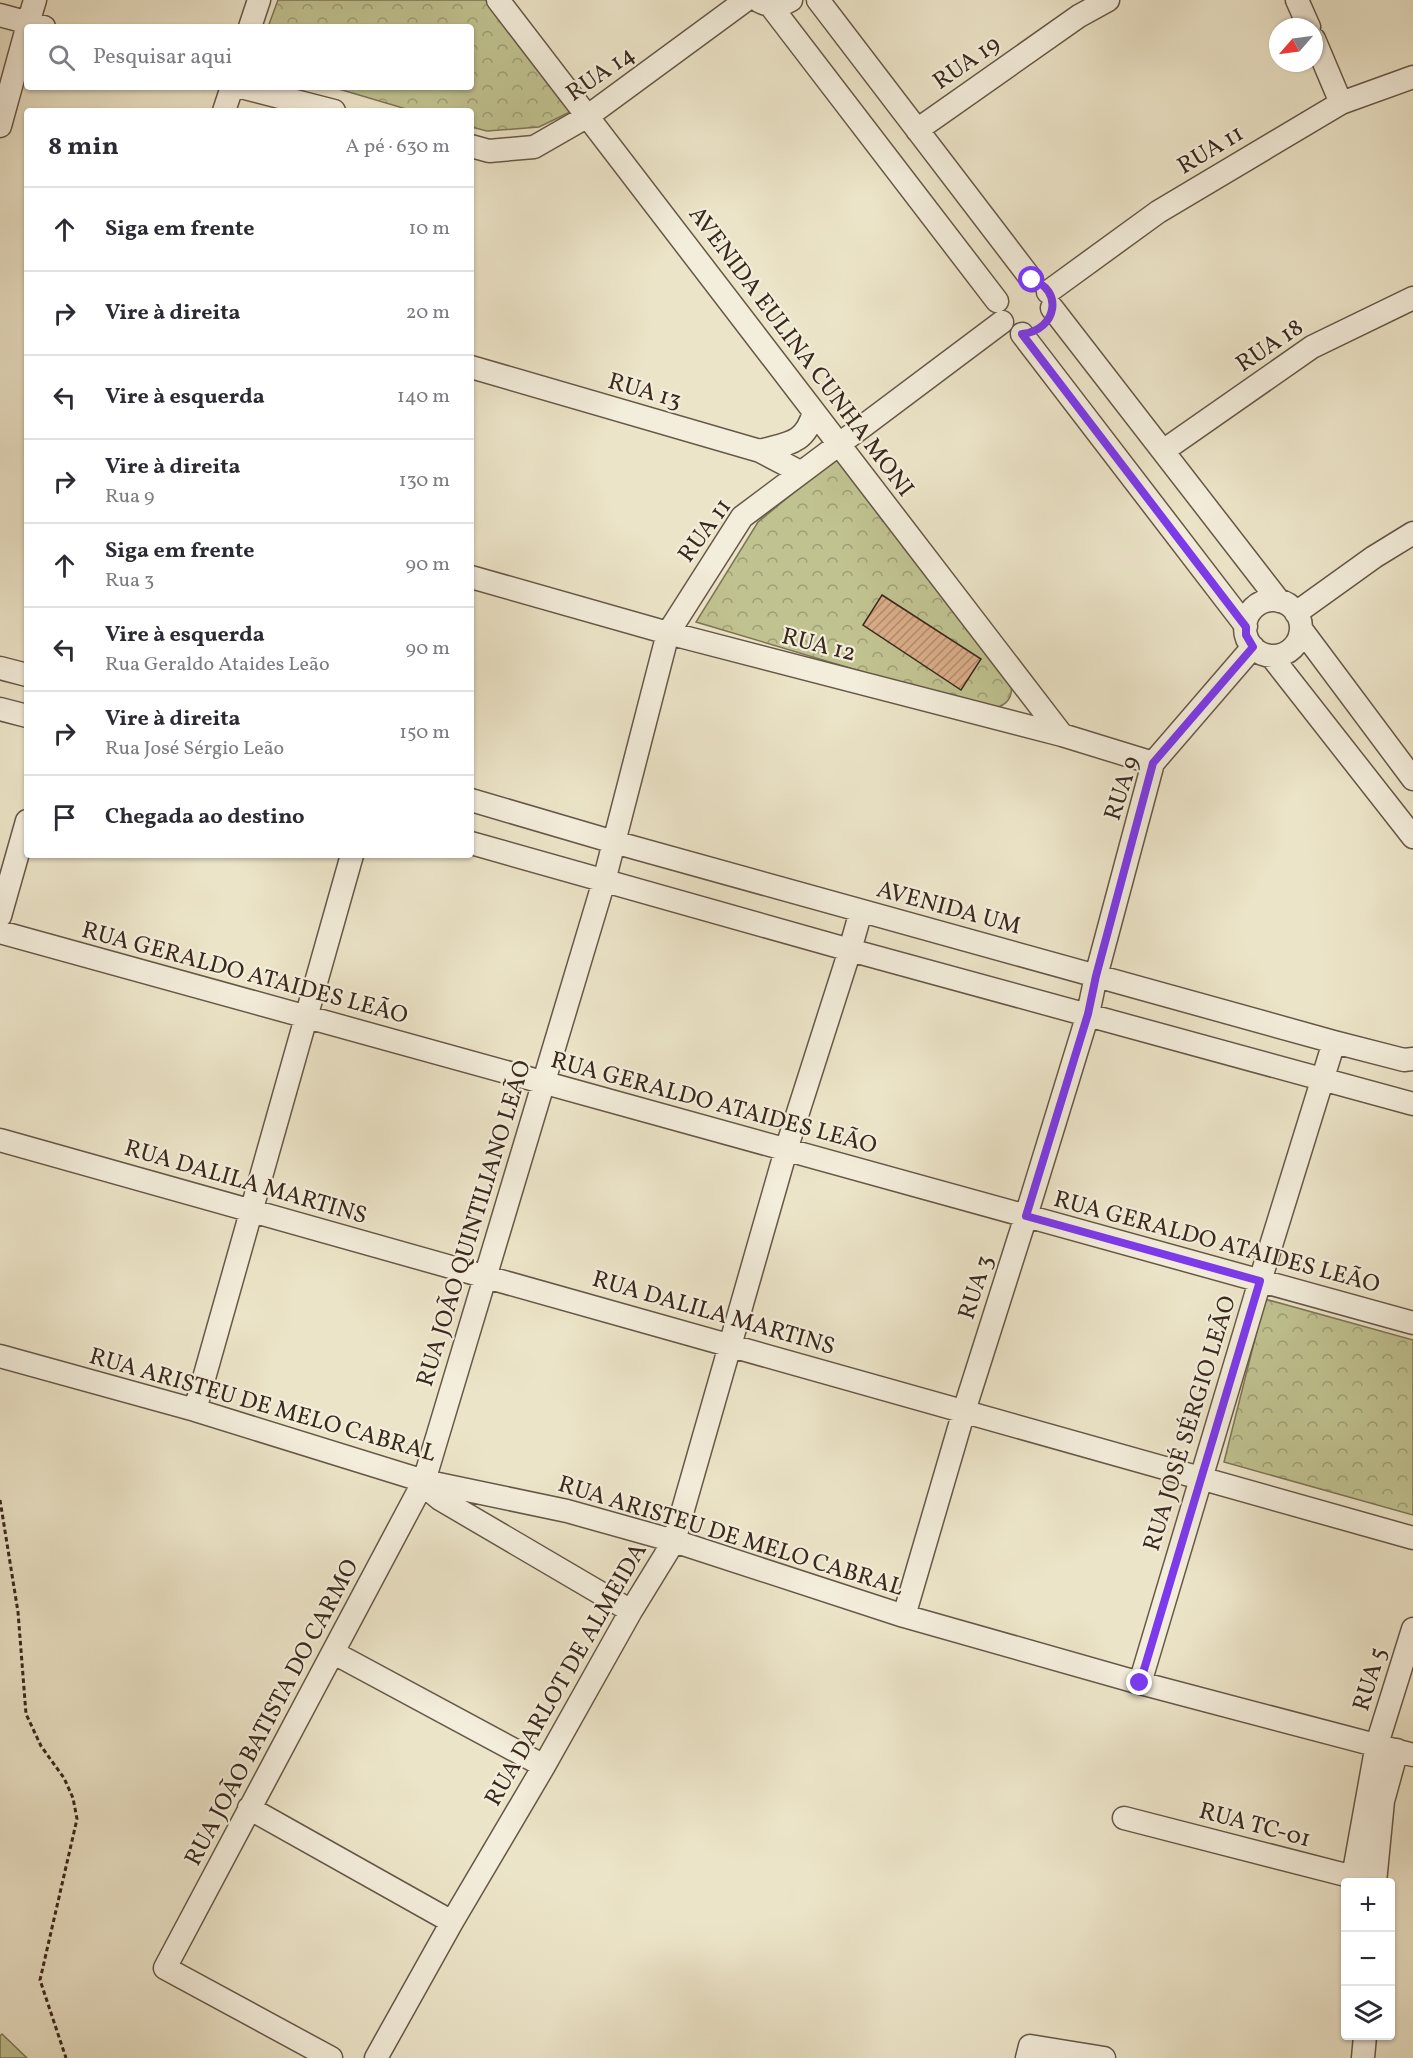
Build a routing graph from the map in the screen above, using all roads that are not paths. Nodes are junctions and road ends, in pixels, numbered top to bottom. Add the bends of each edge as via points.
1 (35, 0) edge
2 (259, 0) edge
3 (498, 0) edge
4 (746, 0) edge
5 (818, 0) edge
6 (1108, 0) edge
7 (1297, 0) edge
8 (773, 2) edge
9 (0, 15) edge
10 (1305, 18) edge
11 (26, 24) edge
12 (32, 24) edge
13 (251, 24) edge
14 (24, 51) edge
15 (1323, 60) edge
16 (1413, 77) edge
17 (231, 90) edge
18 (253, 90) edge
19 (1341, 103) junction
20 (226, 108) edge
21 (322, 108) edge
22 (588, 116) junction
23 (0, 126) edge
24 (917, 130) junction
25 (474, 147) edge
26 (1044, 293) junction
27 (1413, 298) edge
28 (1000, 312) junction
29 (1022, 334) junction
30 (474, 368) edge
31 (814, 412) junction
32 (839, 445) junction
33 (760, 451) junction
34 (1163, 451) junction
35 (800, 472) junction
36 (1413, 533) edge
37 (474, 578) edge
38 (1292, 615) junction
39 (668, 633) junction
40 (1257, 643) junction
41 (0, 668) edge
42 (24, 674) edge
43 (0, 709) edge
44 (24, 715) edge
45 (1062, 735) junction
46 (1153, 763) junction
47 (1413, 779) edge
48 (474, 801) edge
49 (24, 832) edge
50 (1413, 837) edge
51 (614, 842) junction
52 (474, 844) edge
53 (351, 858) edge
54 (604, 881) junction
55 (861, 910) junction
56 (0, 916) edge
57 (0, 932) edge
58 (850, 950) junction
59 (1096, 976) junction
60 (1088, 1014) junction
61 (306, 1017) junction
62 (1334, 1042) junction
63 (1413, 1059) edge
64 (1323, 1079) junction
65 (544, 1083) junction
66 (1413, 1104) edge
67 (0, 1140) edge
68 (786, 1150) junction
69 (251, 1211) junction
70 (1026, 1216) junction
71 (486, 1276) junction
72 (1260, 1281) junction
73 (1413, 1323) edge
74 (730, 1345) junction
75 (0, 1356) edge
76 (195, 1410) junction
77 (964, 1410) junction
78 (1201, 1477) junction
79 (423, 1482) junction
80 (1413, 1538) edge
81 (674, 1541) junction
82 (631, 1611) junction
83 (904, 1616) junction
84 (1413, 1629) edge
85 (334, 1653) junction
86 (1140, 1683) junction
87 (1396, 1750) edge
88 (544, 1766) junction
89 (249, 1808) junction
90 (1124, 1818) dead end
91 (1355, 1878) edge
92 (1368, 1878) edge
93 (452, 1922) junction
94 (1365, 2040) edge
95 (1028, 2052) edge
96 (331, 2058) edge
97 (376, 2058) edge
98 (1104, 2058) edge
99 (1363, 2058) edge

1 - 12 street
2 - 13 street
3 - 22 street, AVENIDA EULINA CUNHA MONI
4 - 22 street, RUA 14
5 - 24 street
6 - 24 street, RUA 19 via 1079,16
7 - 10 street
8 - 28 street
9 - 11 street
14 - 23 street
15 - 19 street
16 - 19 street, RUA 11
17 - 20 street
18 - 21 street
19 - 26 street, RUA 11 via 1158,212
22 - 25 street, RUA 14 via 534,147 489,151
22 - 31 street, AVENIDA EULINA CUNHA MONI
24 - 26 street
26 - 28 street via 1017,279 1002,291
26 - 29 street via 1050,318 1034,333
26 - 34 street
27 - 34 street, RUA 18 via 1312,346
28 - 29 street via 1011,331
28 - 32 street, RUA 11
29 - 40 street
30 - 33 street, RUA 13
31 - 32 street, AVENIDA EULINA CUNHA MONI
31 - 33 street via 805,434
32 - 35 street, RUA 11
32 - 45 street, AVENIDA EULINA CUNHA MONI
33 - 35 street, RUA 13
34 - 38 street
35 - 39 street, RUA 11 via 742,517
36 - 38 street
37 - 39 street, RUA 12
38 - 40 street via 1298,640 1292,648 1283,655
38 - 40 street via 1266,601 1257,605 1250,612
38 - 47 street
39 - 45 street, RUA 12
39 - 51 street, RUA 11
40 - 46 street, RUA 9
40 - 50 street
41 - 42 street
43 - 44 street
45 - 46 street, RUA 12
46 - 59 street, RUA 9
48 - 51 street, AVENIDA UM
49 - 56 street
51 - 54 street, RUA JOÃO QUINTILIANO LEÃO
51 - 55 street, AVENIDA UM
52 - 54 street
53 - 61 street
54 - 58 street
54 - 65 street, RUA JOÃO QUINTILIANO LEÃO
55 - 58 street, RUA DARLOT DE ALMEIDA
55 - 59 street, AVENIDA UM
57 - 61 street, RUA GERALDO ATAIDES LEÃO
58 - 60 street
58 - 68 street, RUA DARLOT DE ALMEIDA
59 - 60 street, RUA 3
59 - 62 street, AVENIDA UM
60 - 64 street
60 - 70 street, RUA 3
61 - 65 street, RUA GERALDO ATAIDES LEÃO
61 - 69 street
62 - 63 street, AVENIDA UM
62 - 64 street, RUA JOSÉ SÉRGIO LEÃO
64 - 66 street
64 - 72 street, RUA JOSÉ SÉRGIO LEÃO
65 - 68 street, RUA GERALDO ATAIDES LEÃO
65 - 71 street, RUA JOÃO QUINTILIANO LEÃO
67 - 69 street, RUA DALILA MARTINS
68 - 70 street, RUA GERALDO ATAIDES LEÃO
68 - 74 street, RUA DARLOT DE ALMEIDA
69 - 71 street, RUA DALILA MARTINS
69 - 76 street
70 - 72 street, RUA GERALDO ATAIDES LEÃO
70 - 77 street, RUA 3
71 - 74 street, RUA DALILA MARTINS
71 - 79 street, RUA JOÃO QUINTILIANO LEÃO
72 - 73 street, RUA GERALDO ATAIDES LEÃO
72 - 78 street, RUA JOSÉ SÉRGIO LEÃO
74 - 77 street, RUA DALILA MARTINS
74 - 81 street, RUA DARLOT DE ALMEIDA
75 - 76 street, RUA ARISTEU DE MELO CABRAL
76 - 79 street, RUA ARISTEU DE MELO CABRAL
77 - 78 street, RUA DALILA MARTINS
77 - 83 street, RUA 3
78 - 80 street, RUA DALILA MARTINS
78 - 86 street, RUA JOSÉ SÉRGIO LEÃO
79 - 81 street, RUA ARISTEU DE MELO CABRAL via 567,1511
79 - 82 street via 440,1499
79 - 85 street, RUA JOÃO BATISTA DO CARMO
81 - 82 street, RUA DARLOT DE ALMEIDA
81 - 83 street, RUA ARISTEU DE MELO CABRAL
82 - 88 street, RUA DARLOT DE ALMEIDA
83 - 86 street, RUA ARISTEU DE MELO CABRAL
84 - 87 street, RUA 5
85 - 88 street
85 - 89 street, RUA JOÃO BATISTA DO CARMO
86 - 87 street, RUA ARISTEU DE MELO CABRAL
87 - 92 street, RUA 5
88 - 93 street, RUA DARLOT DE ALMEIDA
89 - 93 street
89 - 96 street, RUA JOÃO BATISTA DO CARMO via 165,1968
90 - 91 street, RUA TC-01
93 - 97 street, RUA DARLOT DE ALMEIDA
94 - 99 street
95 - 98 street

